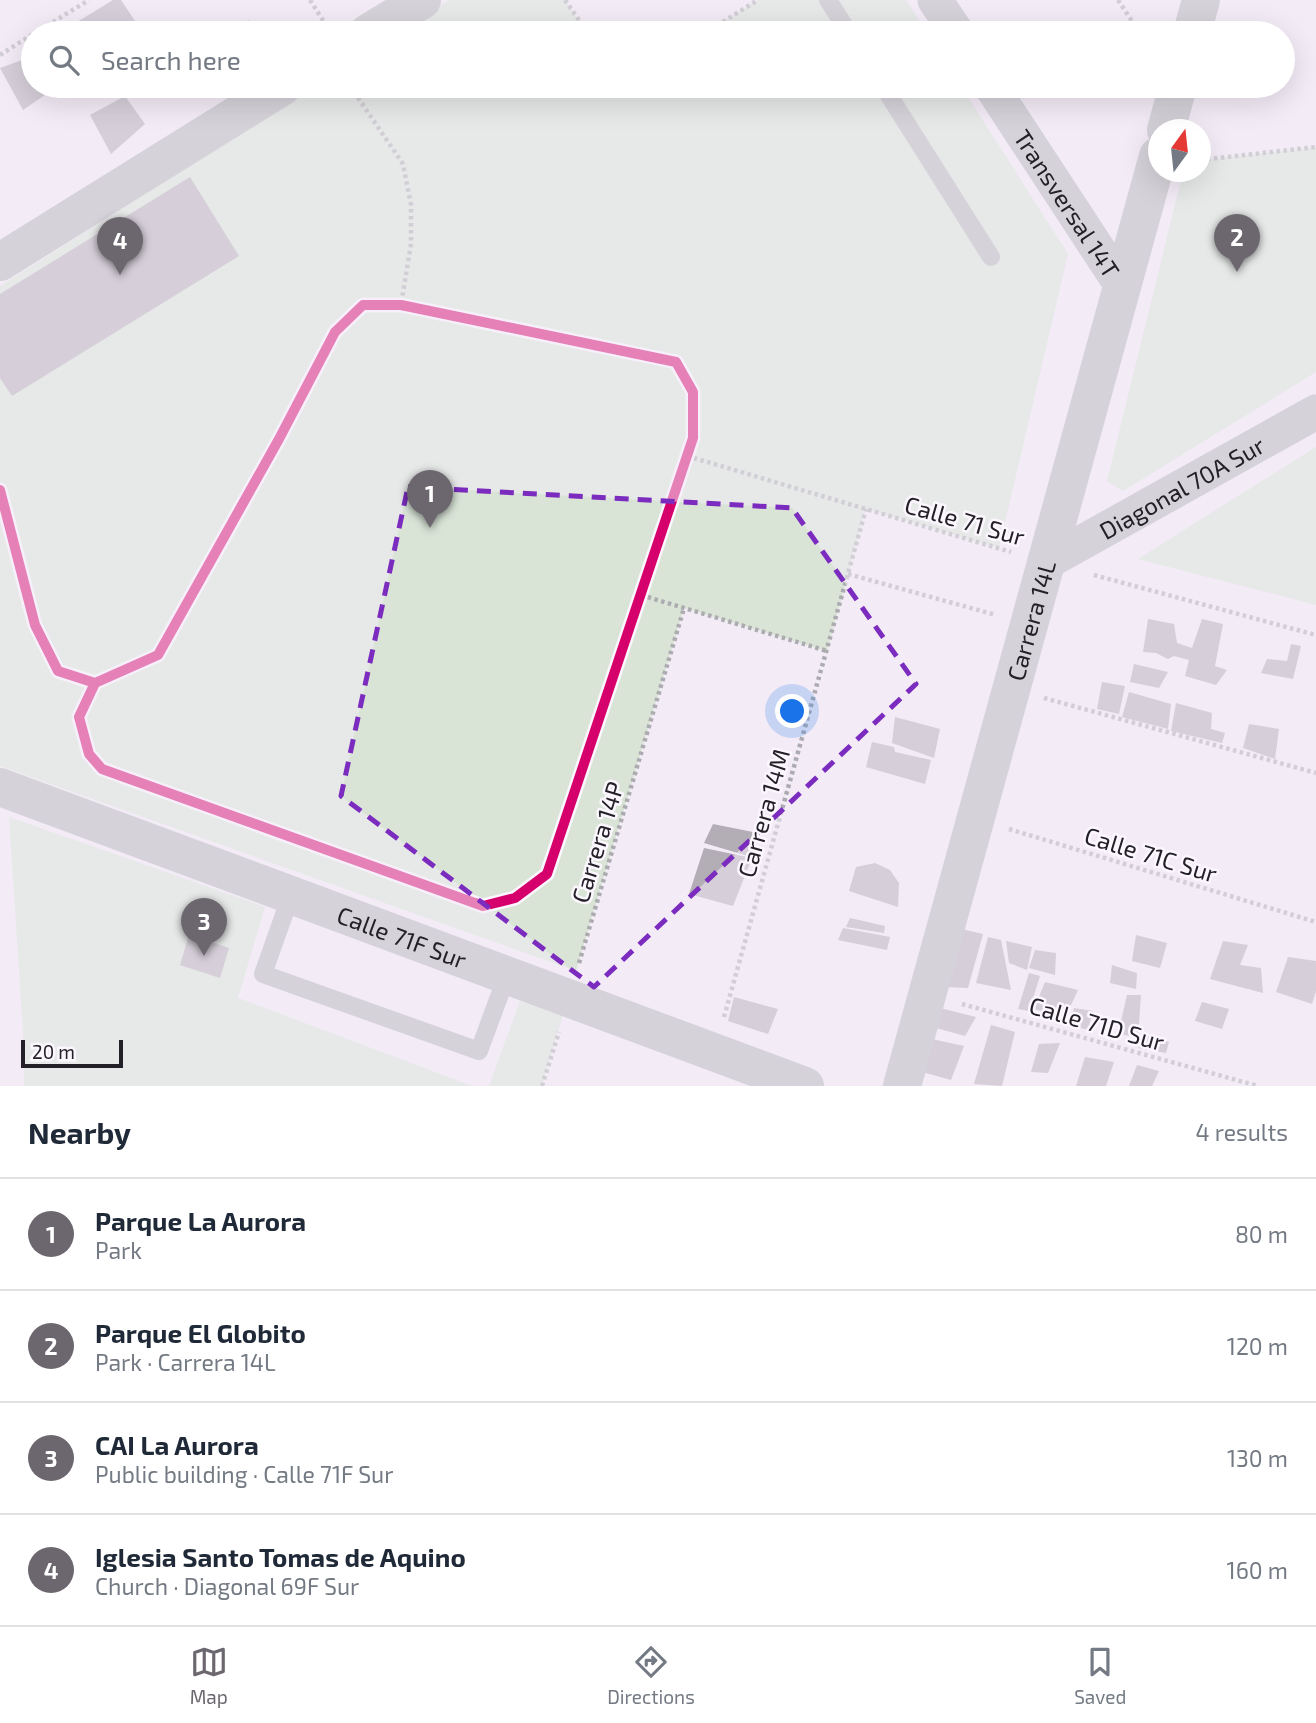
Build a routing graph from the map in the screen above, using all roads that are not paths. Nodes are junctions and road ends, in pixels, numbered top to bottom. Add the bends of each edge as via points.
1 (422, 0) edge
2 (828, 0) edge
3 (935, 0) edge
4 (1201, 0) edge
5 (388, 21) edge
6 (841, 21) edge
7 (949, 21) edge
8 (1195, 21) edge
9 (264, 98) edge
10 (891, 98) edge
11 (999, 98) edge
12 (1175, 98) edge
13 (1169, 119) edge
14 (1151, 182) edge
15 (990, 257) dead end
16 (0, 262) edge
17 (1122, 286) junction
18 (1316, 412) edge
19 (1047, 562) junction
20 (0, 787) edge
21 (291, 895) junction
22 (507, 975) junction
23 (805, 1086) edge
24 (902, 1086) edge

1 - 5 street
2 - 6 lane
3 - 7 street
4 - 8 street
9 - 16 street
10 - 15 lane
11 - 17 street, Transversal 14T
12 - 13 street
14 - 17 street, Carrera 14L
17 - 19 street, Carrera 14L
18 - 19 street, Diagonal 70A Sur
19 - 24 street, Carrera 14L
20 - 21 street, Calle 71F Sur
21 - 22 street, Calle 71F Sur
21 - 22 lane via 263,974 479,1051
22 - 23 street, Calle 71F Sur

